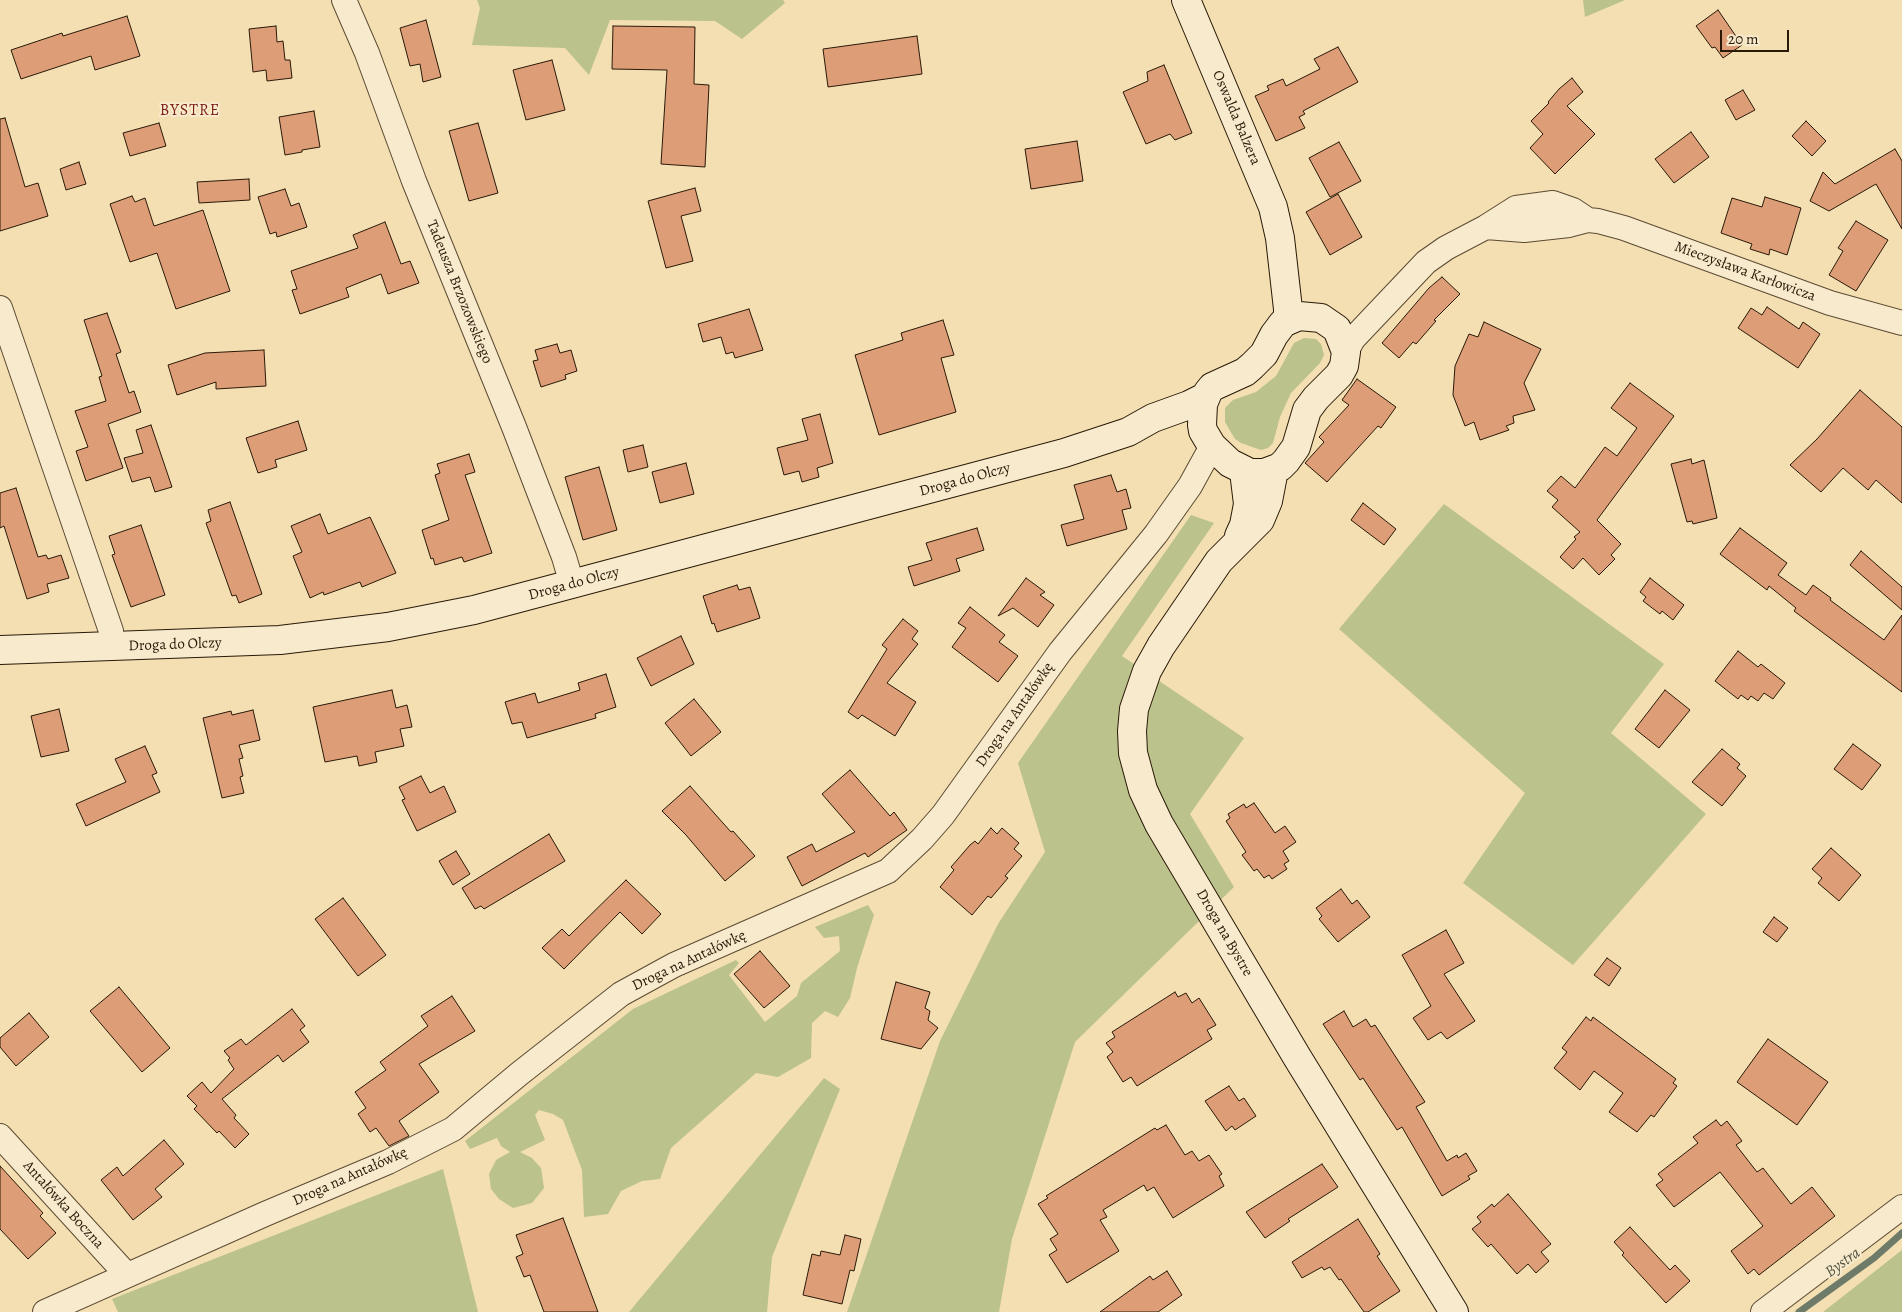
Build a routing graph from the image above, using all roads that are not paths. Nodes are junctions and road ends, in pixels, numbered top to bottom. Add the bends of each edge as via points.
1 (344, 0) edge
2 (1186, 0) edge
3 (1400, 289) junction
4 (0, 308) edge
5 (1311, 320) junction
6 (1902, 324) edge
7 (1346, 352) junction
8 (1205, 397) junction
9 (1132, 430) junction
10 (1222, 453) junction
11 (1274, 470) junction
12 (1236, 542) junction
13 (572, 584) junction
14 (112, 647) junction
15 (0, 650) edge
16 (0, 1136) edge
17 (1902, 1207) edge
18 (127, 1275) junction
19 (45, 1312) edge
20 (1454, 1312) edge
21 (1763, 1312) edge

1 - 13 street, Tadeusza Brzozowskiego
2 - 5 street, Oswalda Balzera via 1273,207 1280,238
3 - 5 street, Mieczysława Karłowicza via 1365,311
3 - 6 street, Mieczysława Karłowicza via 1426,262 1486,227 1524,230 1568,226 1588,220 1624,228 1830,303
3 - 7 street, Mieczysława Karłowicza
4 - 14 street via 111,631
5 - 7 street, Oswalda Balzera via 1341,337
5 - 8 street, Droga do Olczy via 1279,328 1264,354 1252,366 1216,384
7 - 11 street via 1342,371 1307,410 1292,455
8 - 9 street, Droga do Olczy
8 - 10 street, Droga na Bystre via 1201,412
9 - 10 street, Droga do Olczy via 1167,427
9 - 13 street, Droga do Olczy via 1018,466
10 - 11 street, Droga do Olczy via 1258,474
10 - 12 street, Droga na Bystre via 1248,495 1246,515
10 - 18 street, Droga na Antałówkę via 1190,486 1156,534 1060,652 943,815 888,871 674,965 621,994 453,1129 388,1162
11 - 12 street, Droga na Bystre via 1262,516
12 - 20 street, Droga na Bystre via 1184,610 1148,671 1133,718 1132,745 1137,771 1159,824 1297,1058
13 - 14 street, Droga do Olczy via 474,610 352,632 280,640
14 - 15 street, Droga do Olczy
16 - 18 street, Antałówka Boczna
17 - 21 street
18 - 19 street, Droga na Antałówkę

